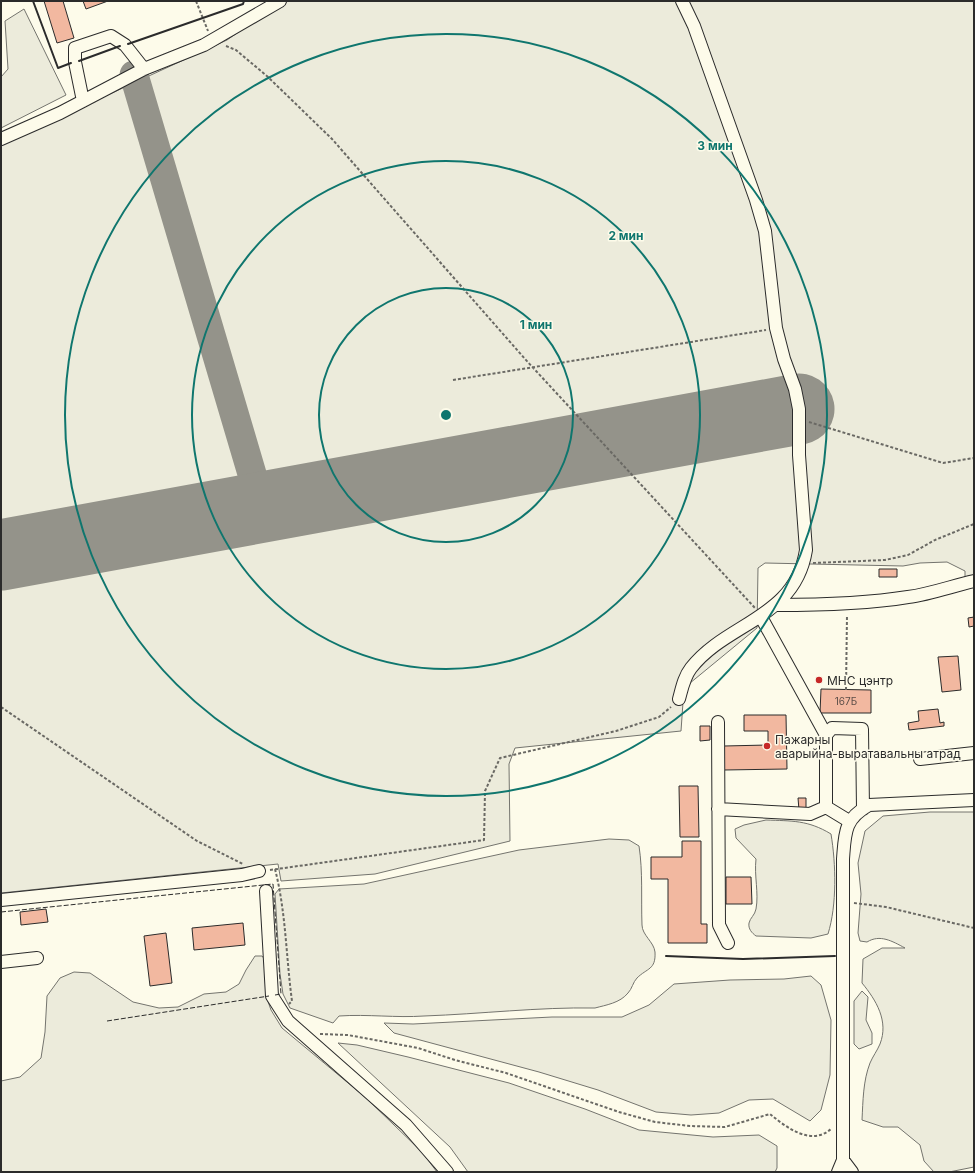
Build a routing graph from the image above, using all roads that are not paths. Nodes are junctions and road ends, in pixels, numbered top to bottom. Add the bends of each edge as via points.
1 (280, 1) edge
2 (682, 1) edge
3 (144, 69) junction
4 (83, 101) junction
5 (1, 139) edge
6 (974, 581) edge
7 (776, 605) junction
8 (761, 617) junction
9 (679, 699) road end
10 (718, 722) dead end
11 (826, 735) junction
12 (974, 753) edge
13 (920, 758) dead end
14 (974, 800) edge
15 (826, 806) junction
16 (718, 809) junction
17 (862, 809) junction
18 (849, 822) junction
19 (259, 871) road end
20 (266, 890) dead end
21 (1, 900) edge
22 (728, 943) dead end
23 (37, 958) dead end
24 (1, 962) edge
25 (844, 1160) junction
26 (447, 1172) edge
27 (838, 1172) edge
28 (852, 1172) edge

1 - 3 street via 204,45
2 - 7 street via 706,58 762,219 776,328 795,389 806,550 804,563 793,585
3 - 4 street
3 - 4 street via 125,45 111,36 75,48 75,62
4 - 5 street
6 - 7 street via 941,591 907,597
7 - 8 street
8 - 9 street via 705,654 691,668 683,683
8 - 11 street
10 - 16 street
11 - 15 street
11 - 17 street via 832,728 862,729
12 - 13 street
14 - 17 street via 870,805
15 - 16 street via 810,814
15 - 18 street
16 - 22 street via 719,925
17 - 18 street via 856,812
18 - 25 street via 843,859
19 - 21 street via 242,875
20 - 26 street via 272,996 296,1030 406,1125
23 - 24 street
25 - 27 street
25 - 28 street

